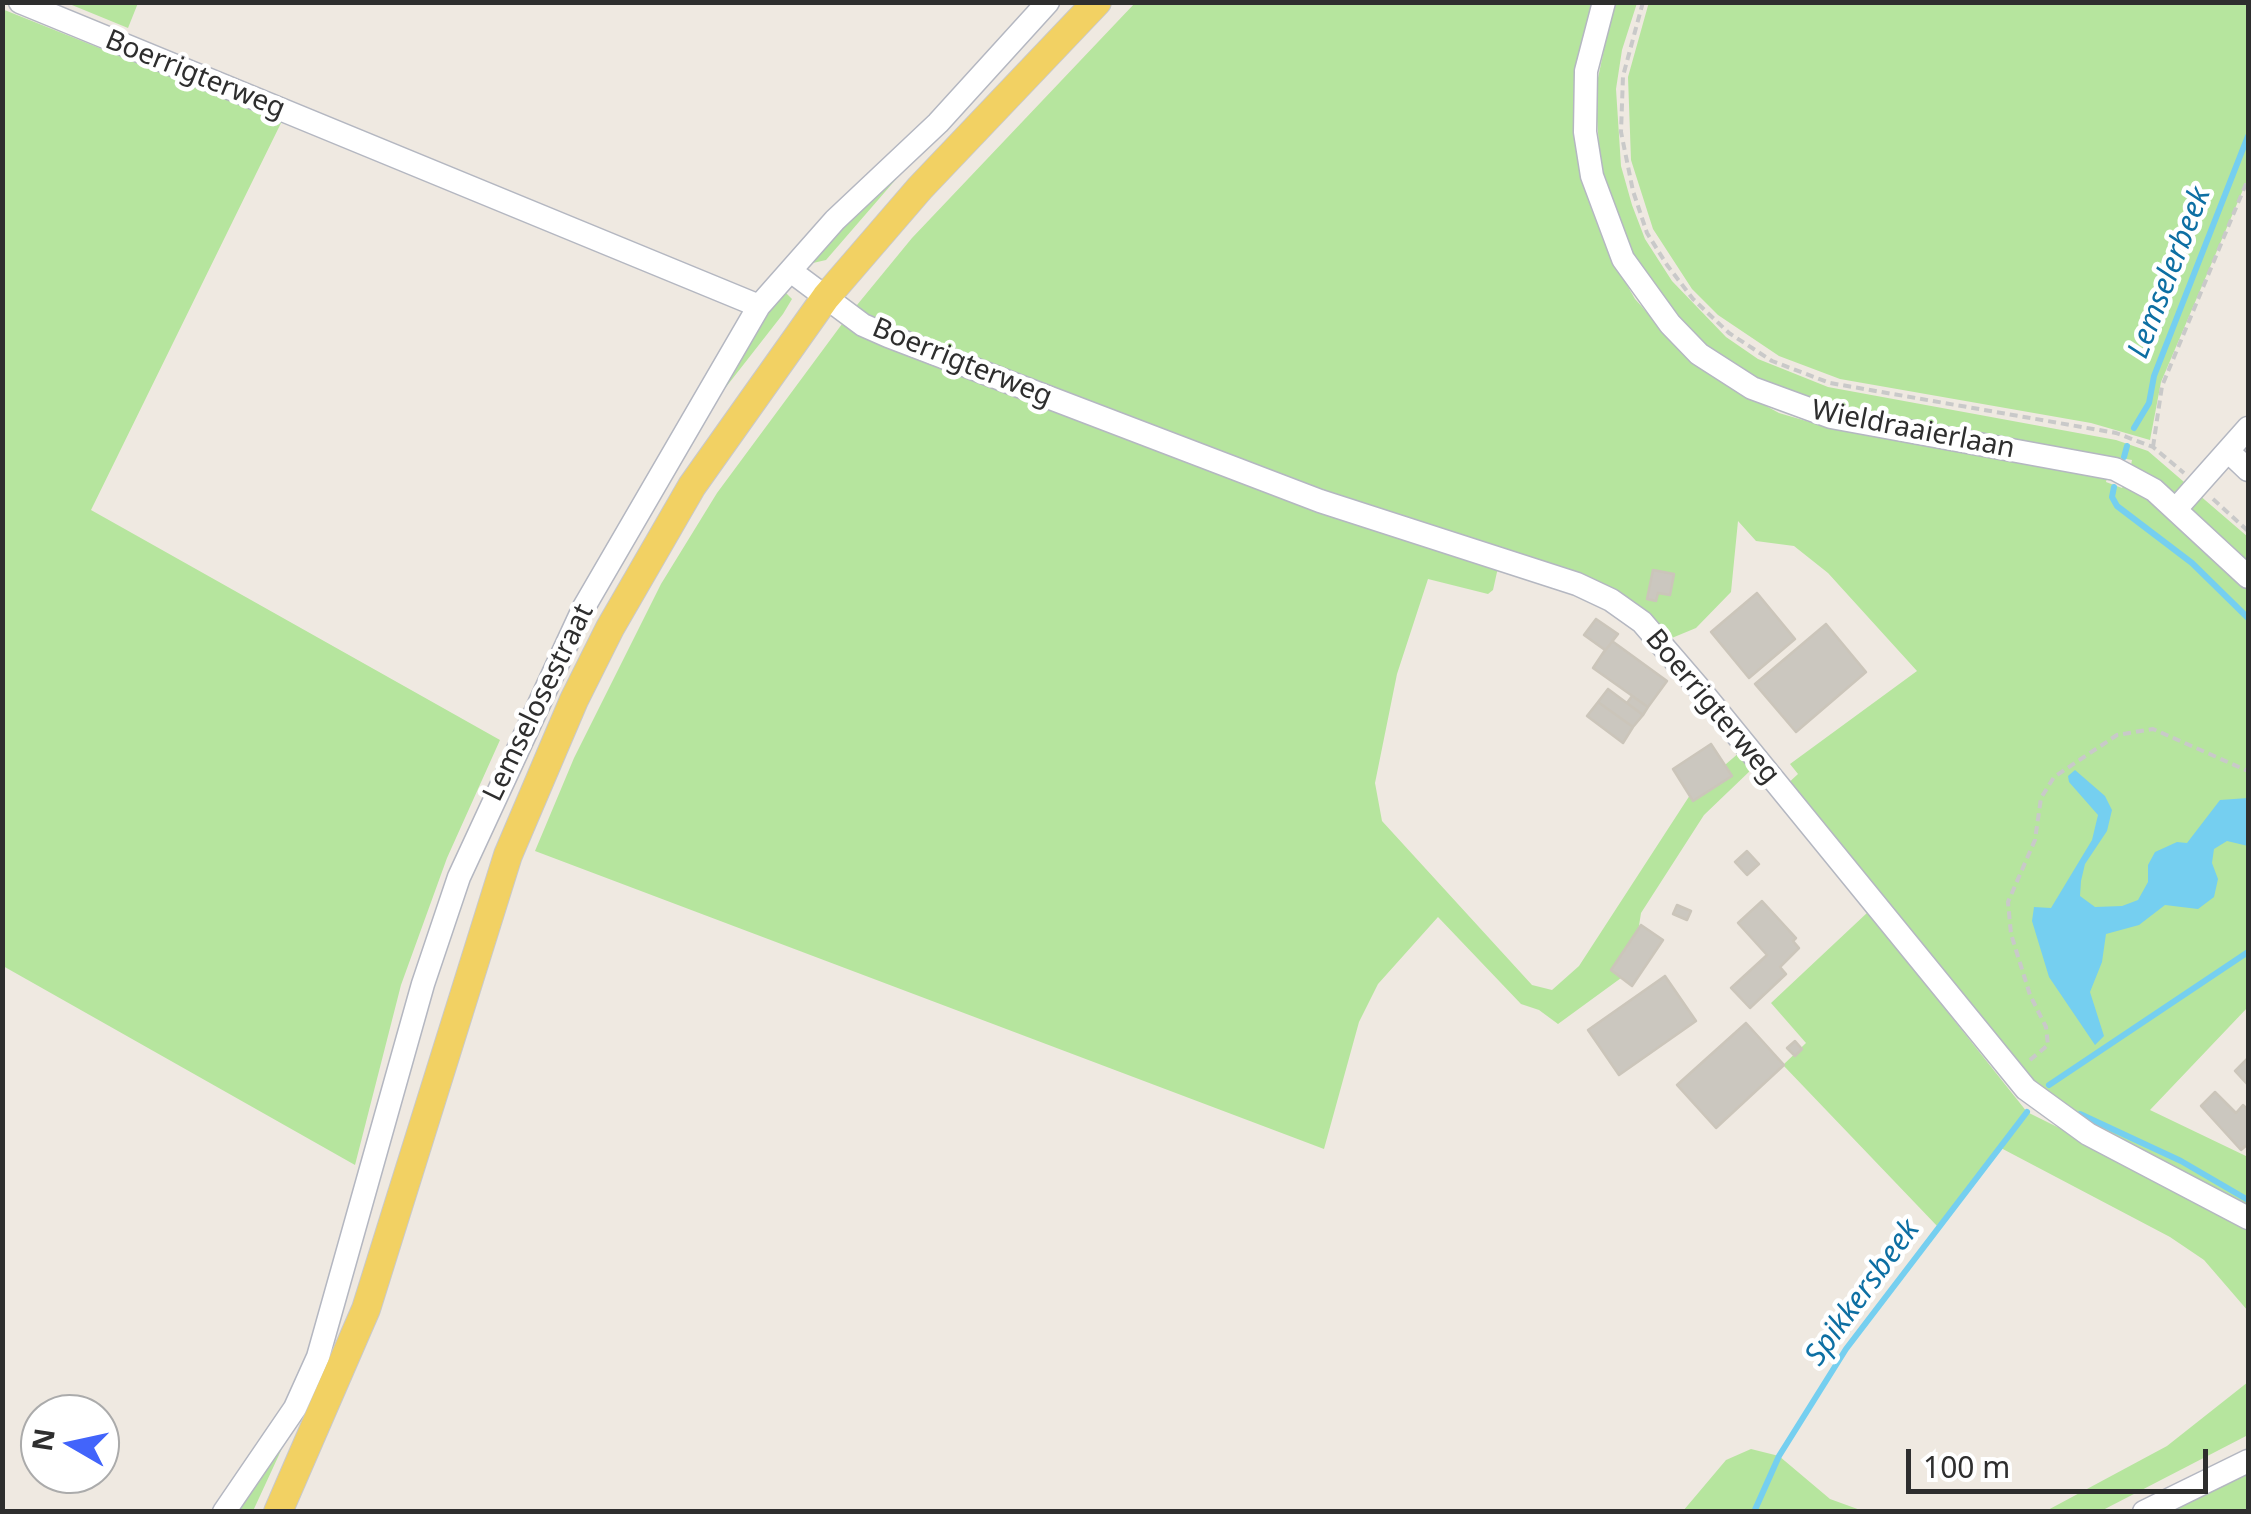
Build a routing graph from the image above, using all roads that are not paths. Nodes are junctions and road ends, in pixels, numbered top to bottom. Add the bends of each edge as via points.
1 (20, 2) edge
2 (1048, 2) edge
3 (1098, 2) edge
4 (1604, 2) edge
5 (792, 272) junction
6 (826, 297) junction
7 (759, 306) junction
8 (2248, 428) edge
9 (2228, 452) junction
10 (2248, 470) edge
11 (2176, 510) junction
12 (2248, 576) edge
13 (2248, 1218) edge
14 (2248, 1461) edge
15 (224, 1512) edge
16 (278, 1512) edge
17 (2144, 1512) edge

1 - 7 street, Boerrigterweg
2 - 5 street, Lemselosestraat
3 - 6 main road
4 - 11 street, Wieldraaierlaan via 1586,71 1592,176 1623,259 1699,354 1752,388 1831,417 2115,468
5 - 6 street, Boerrigterweg
5 - 7 street, Lemselosestraat
6 - 13 street, Boerrigterweg via 888,336 1320,500 1611,600 1642,622 1686,674 2012,1074 2088,1134
6 - 16 main road via 692,486 574,700 480,932 366,1308
7 - 15 street, Lemselosestraat via 584,608 508,764 423,984 318,1357 295,1408
8 - 9 street
9 - 10 street
9 - 11 street
11 - 12 street, Wieldraaierlaan
14 - 17 street

